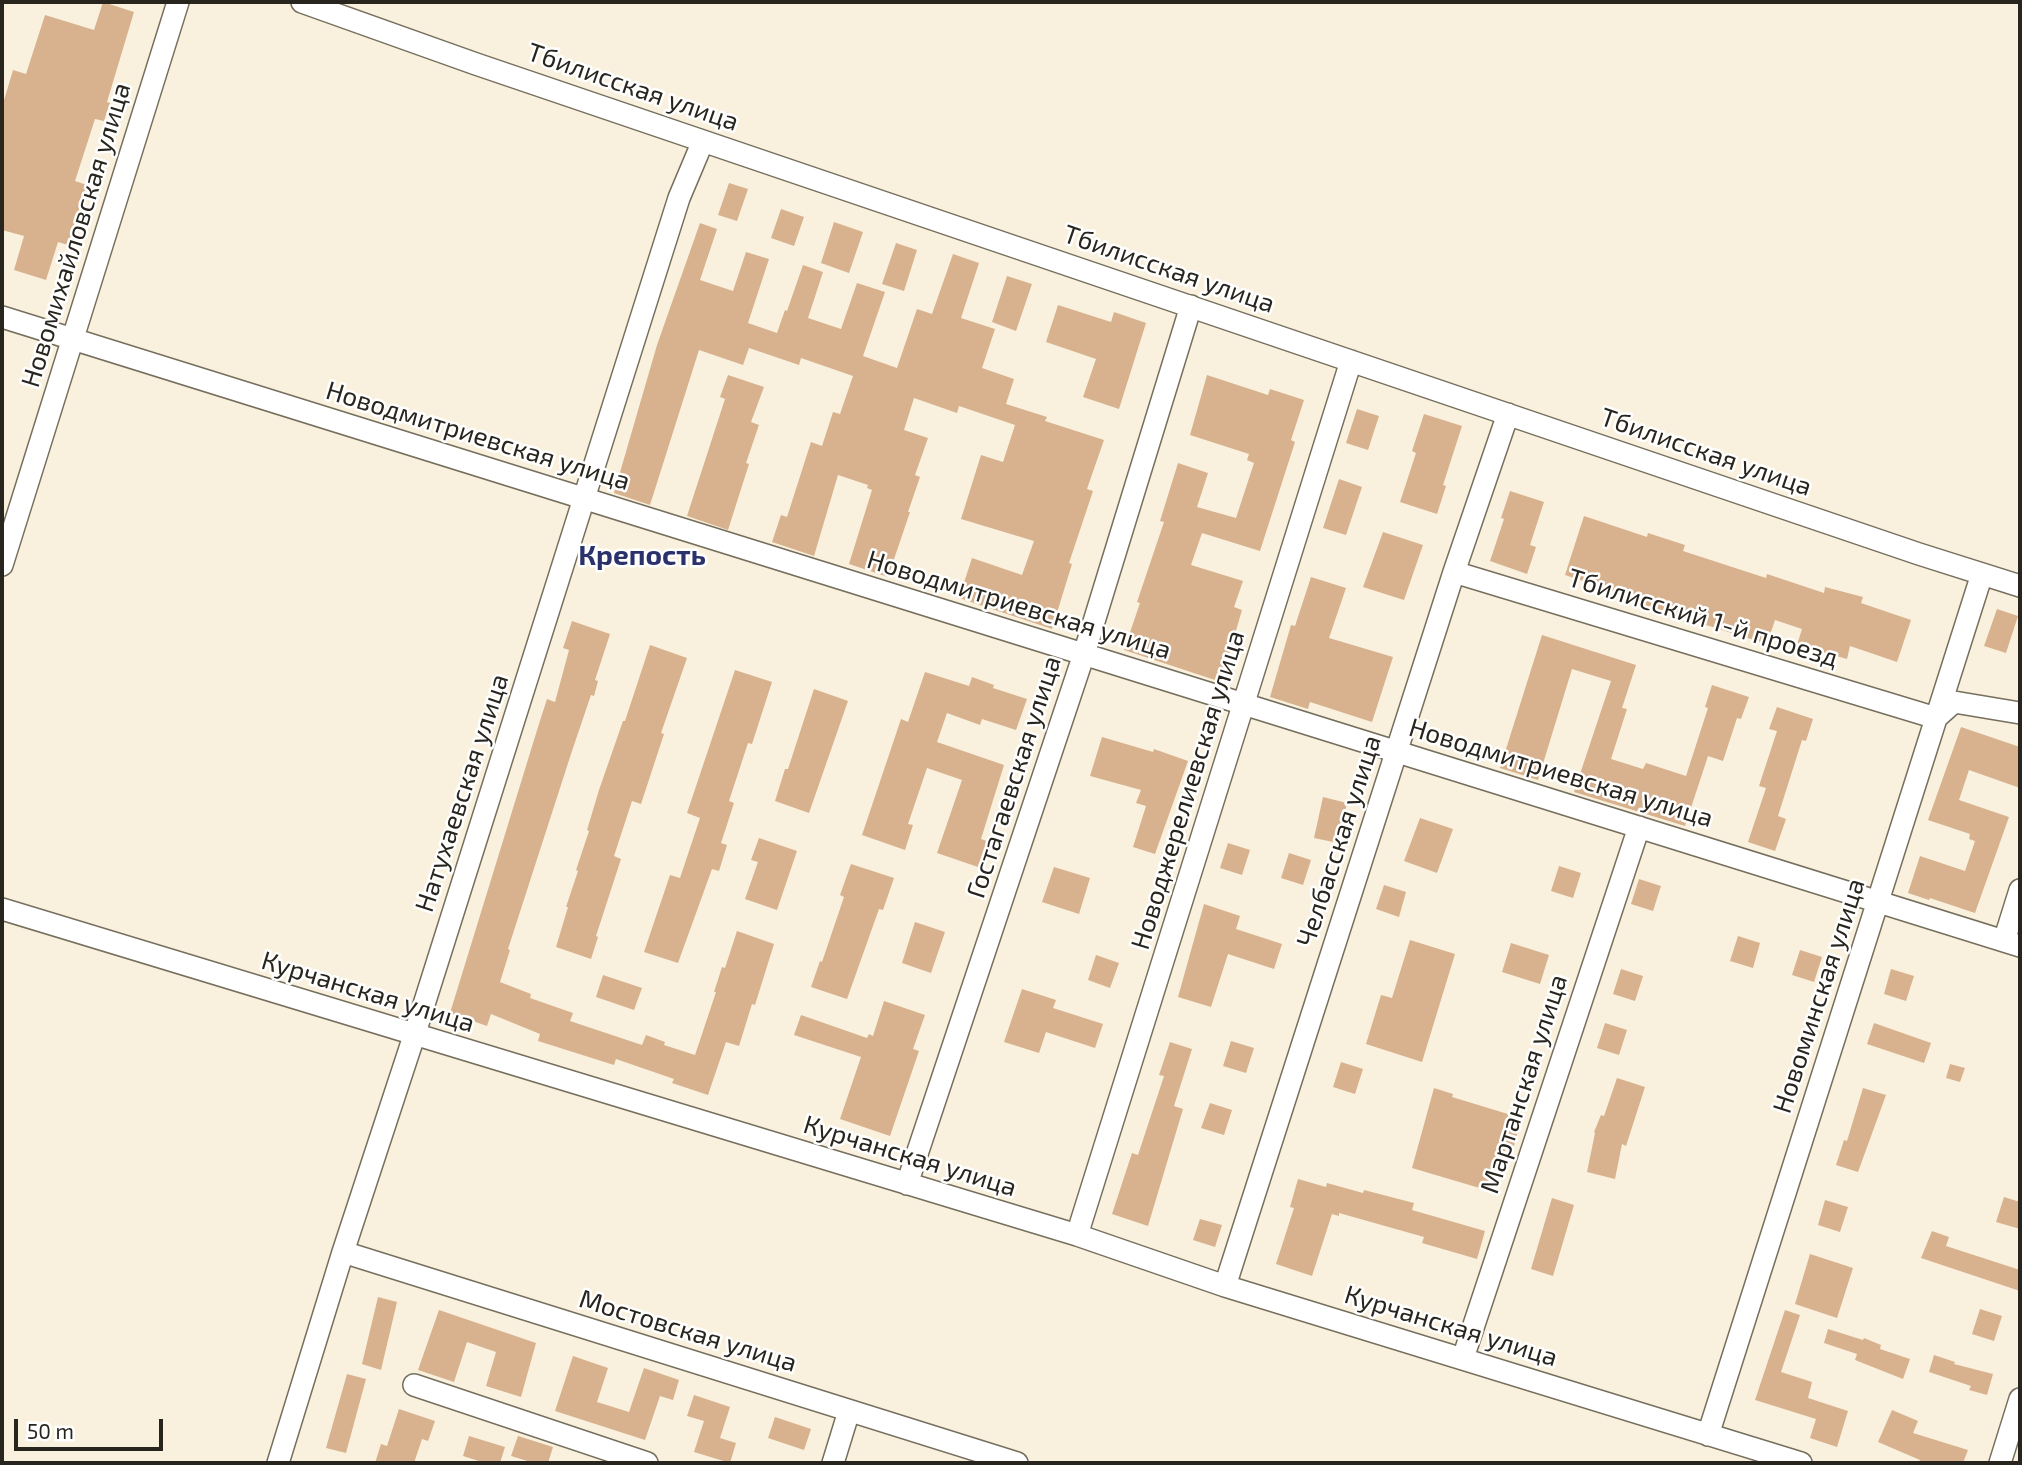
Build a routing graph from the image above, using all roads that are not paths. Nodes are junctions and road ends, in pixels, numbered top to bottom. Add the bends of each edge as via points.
1 (178, 2) edge
2 (302, 2) edge
3 (703, 141) junction
4 (1191, 306) junction
5 (2, 317) edge
6 (72, 339) junction
7 (1351, 361) junction
8 (1508, 414) junction
9 (584, 498) junction
10 (2, 565) edge
11 (1454, 572) junction
12 (1982, 573) junction
13 (2020, 586) edge
14 (1084, 654) junction
15 (1245, 704) junction
16 (2020, 713) edge
17 (1936, 718) junction
18 (1397, 752) junction
19 (1639, 827) junction
20 (2020, 890) edge
21 (1878, 901) junction
22 (2, 909) edge
23 (2012, 943) edge
24 (414, 1036) junction
25 (908, 1184) junction
26 (1077, 1235) junction
27 (343, 1252) junction
28 (1226, 1286) junction
29 (1463, 1358) junction
30 (414, 1385) dead end
31 (2020, 1399) edge
32 (849, 1411) junction
33 (1709, 1435) junction
34 (588, 1454) edge
35 (278, 1463) edge
36 (647, 1463) edge
37 (833, 1463) edge
38 (1017, 1463) edge
39 (1801, 1463) edge
40 (2000, 1463) edge

1 - 6 street, Новомихайловская улица
2 - 3 street, Тбилисская улица
3 - 4 street, Тбилисская улица
3 - 9 street, Натухаевская улица via 679,198
4 - 7 street, Тбилисская улица
4 - 14 street, Гостагаевская улица
5 - 6 street, Новодмитриевская улица
6 - 9 street, Новодмитриевская улица
6 - 10 street, Новомихайловская улица
7 - 8 street, Тбилисская улица
7 - 15 street, Новоджерелиевская улица
8 - 11 street, Челбасская улица
8 - 12 street, Тбилисская улица
9 - 14 street, Новодмитриевская улица
9 - 24 street, Натухаевская улица
11 - 17 street, Тбилисский 1-й проезд
11 - 18 street, Челбасская улица
12 - 13 street, Тбилисская улица
12 - 17 street, Новоминская улица
14 - 15 street, Новодмитриевская улица
14 - 25 street, Гостагаевская улица
15 - 18 street, Новодмитриевская улица
15 - 26 street, Новоджерелиевская улица
16 - 17 street via 1954,702
17 - 21 street, Новоминская улица
18 - 19 street, Новодмитриевская улица
18 - 28 street, Челбасская улица
19 - 21 street, Новодмитриевская улица
19 - 29 street, Мартанская улица
20 - 23 street
21 - 23 street, Новодмитриевская улица
21 - 33 street, Новоминская улица
22 - 24 street, Курчанская улица
24 - 25 street, Курчанская улица
24 - 27 street, Натухаевская улица
25 - 26 street, Курчанская улица
26 - 28 street, Курчанская улица
27 - 32 street, Мостовская улица
27 - 35 street, Натухаевская улица
28 - 29 street, Курчанская улица
29 - 33 street, Курчанская улица
30 - 34 street
31 - 40 street
32 - 37 street
32 - 38 street, Мостовская улица
33 - 39 street, Курчанская улица
34 - 36 street

